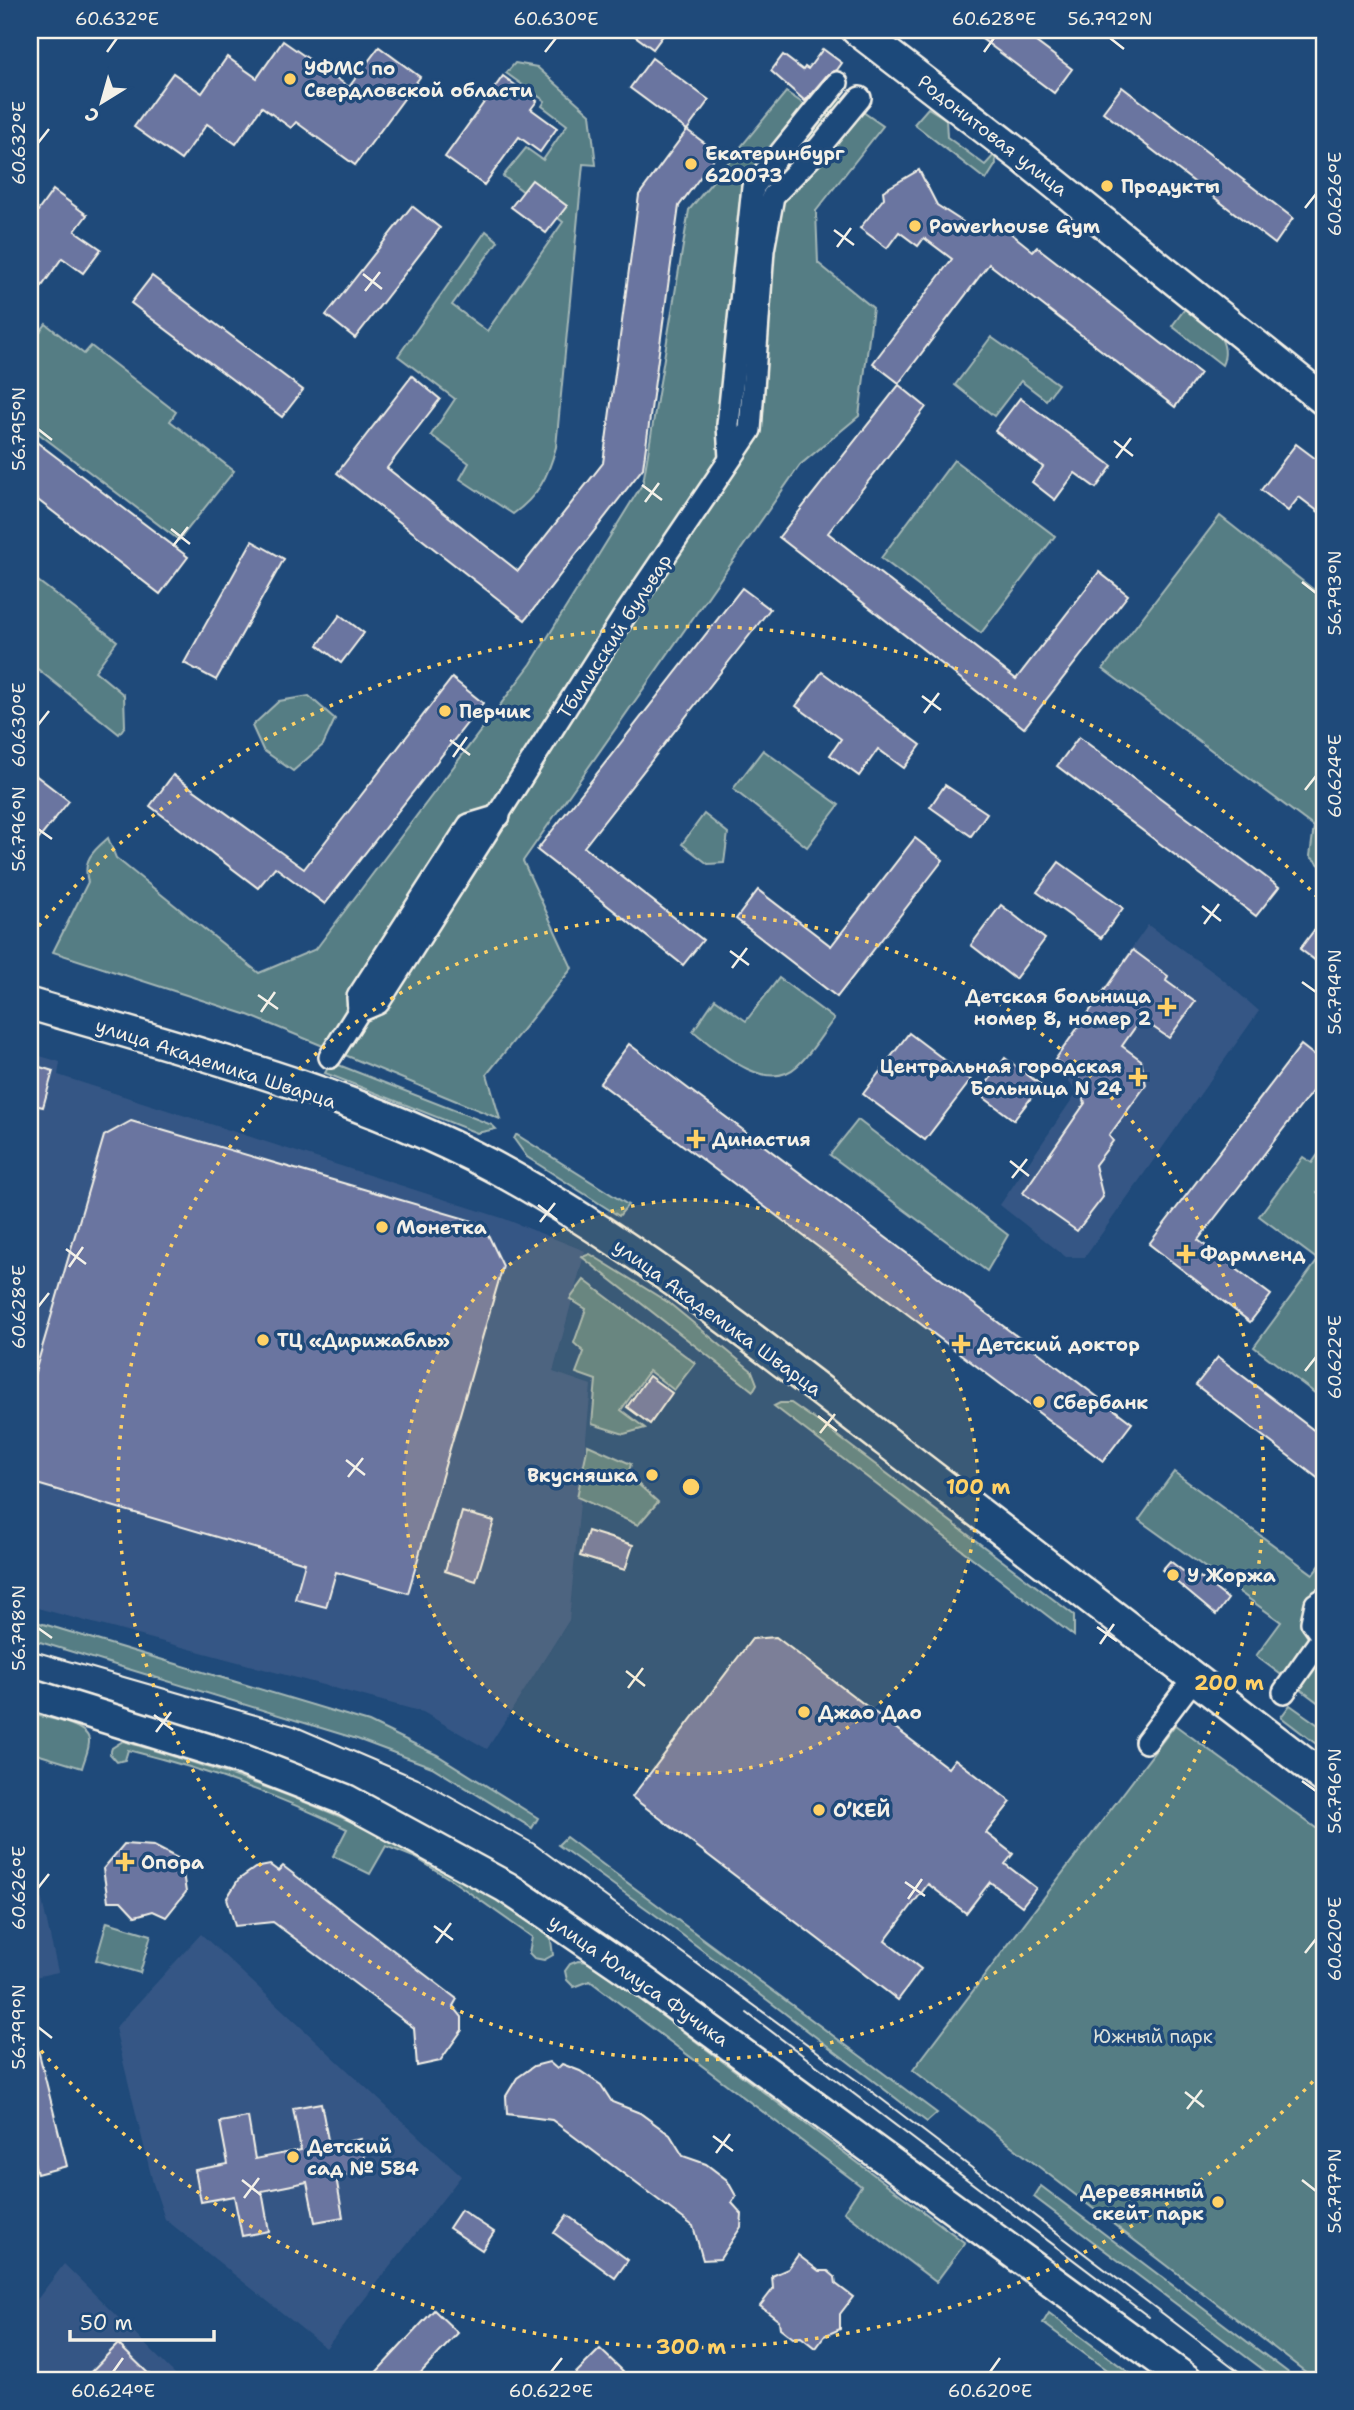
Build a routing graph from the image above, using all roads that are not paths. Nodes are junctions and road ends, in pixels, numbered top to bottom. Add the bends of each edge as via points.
1 (857, 30) edge
2 (837, 83) dead end
3 (860, 98) dead end
4 (1324, 400) edge
5 (730, 458) junction
6 (30, 1004) edge
7 (330, 1057) dead end
8 (1324, 1599) edge
9 (1323, 1639) edge
10 (1194, 1678) junction
11 (1284, 1692) dead end
12 (30, 1693) edge
13 (1146, 1742) dead end
14 (1324, 1778) edge
15 (1187, 2380) edge

1 - 4 street, Родонитовая улица
2 - 5 street via 753,187 728,425
3 - 5 street, Тбилисский бульвар via 773,196 763,250 750,430
5 - 7 street, Тбилисский бульвар via 378,1003 359,1011
6 - 10 street, улица Академика Шварца via 276,1079 390,1120 501,1172 589,1223 789,1367
8 - 9 street via 1316,1604 1312,1622
9 - 11 street
10 - 13 street
10 - 14 street, улица Академика Шварца
12 - 15 street, улица Юлиуса Фучика via 243,1760 346,1800 506,1887 646,1983

